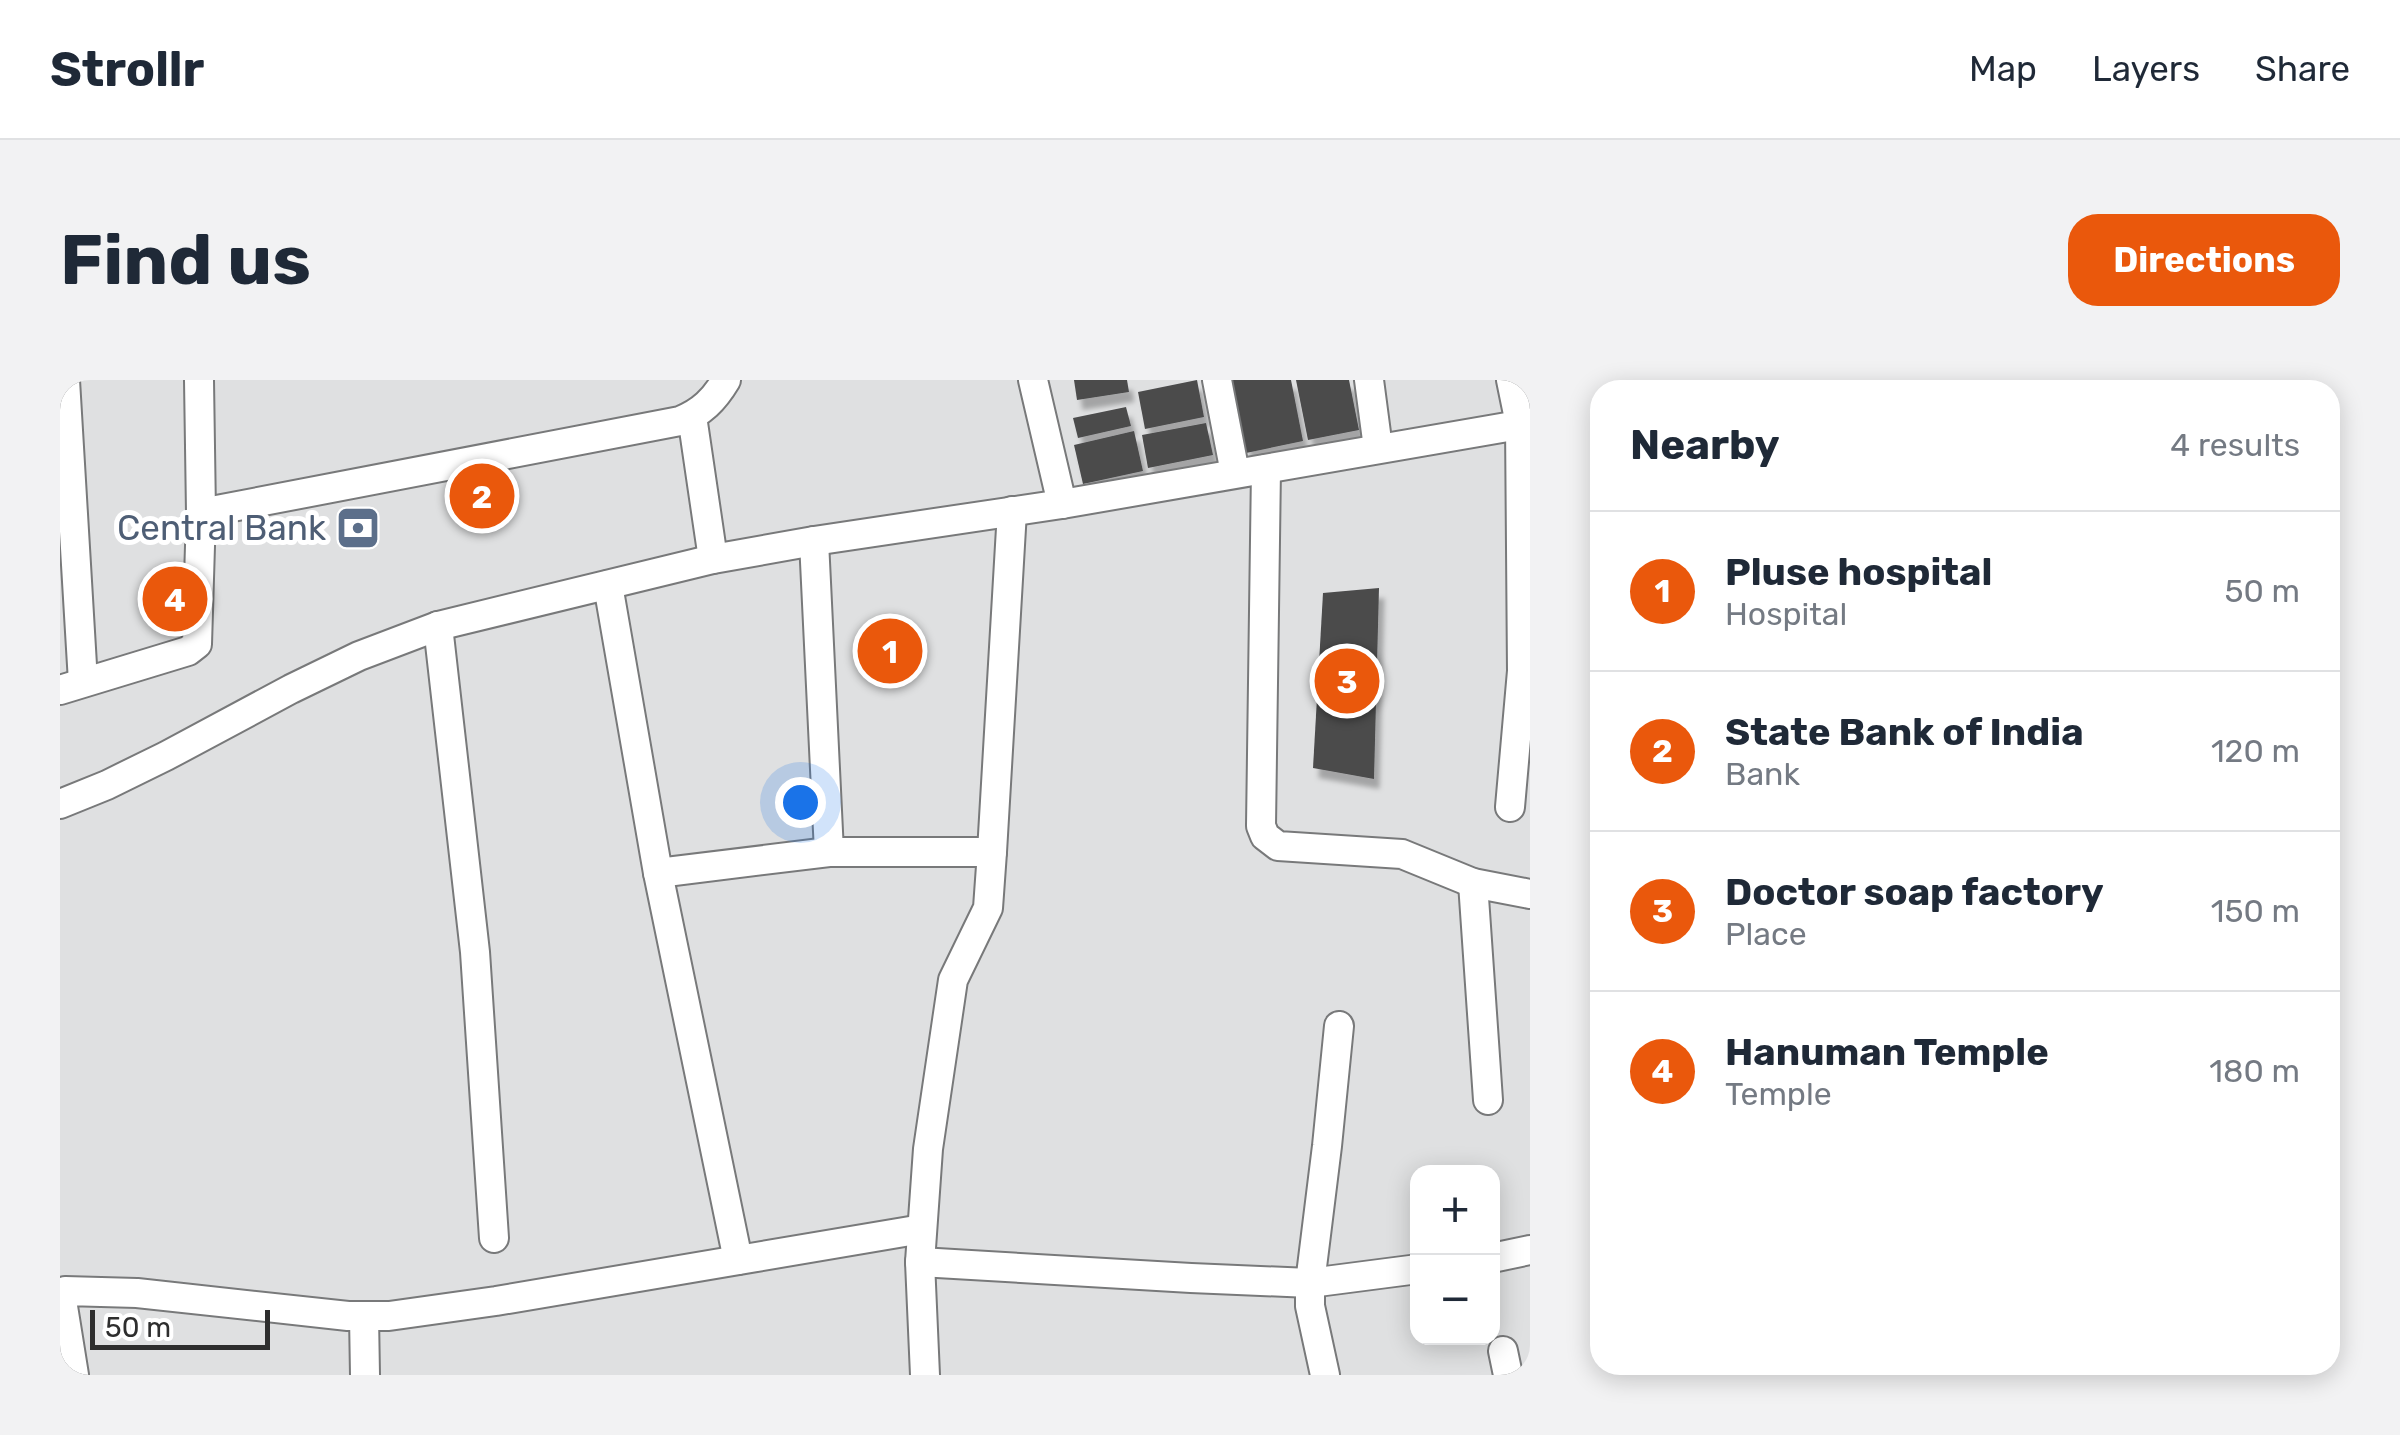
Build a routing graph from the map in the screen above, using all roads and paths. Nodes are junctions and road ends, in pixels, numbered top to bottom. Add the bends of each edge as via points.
1 (65, 380) edge
2 (199, 380) edge
3 (726, 380) edge
4 (1033, 380) edge
5 (1217, 380) edge
6 (1369, 380) edge
7 (1512, 380) edge
8 (692, 416) junction
9 (1525, 423) edge
10 (1378, 448) junction
11 (64, 451) edge
12 (1266, 469) junction
13 (1235, 473) junction
14 (1062, 504) junction
15 (1012, 511) junction
16 (201, 514) junction
17 (814, 541) junction
18 (713, 559) junction
19 (608, 584) junction
20 (438, 626) junction
21 (72, 686) edge
22 (60, 804) edge
23 (1510, 807) dead end
24 (829, 852) junction
25 (992, 852) junction
26 (658, 873) junction
27 (1473, 883) junction
28 (1530, 894) edge
29 (1338, 1026) dead end
30 (1488, 1100) dead end
31 (922, 1229) junction
32 (494, 1238) dead end
33 (1530, 1250) edge
34 (1500, 1256) edge
35 (738, 1260) junction
36 (920, 1262) junction
37 (1311, 1268) junction
38 (1410, 1269) edge
39 (62, 1304) edge
40 (364, 1345) edge
41 (74, 1375) edge
42 (925, 1375) edge
43 (1325, 1375) edge

1 - 11 street
2 - 16 street
3 - 8 street via 714,400
4 - 14 street
5 - 13 street
6 - 10 street
7 - 9 street
8 - 16 street
8 - 18 street
9 - 10 street
9 - 23 street via 1522,671
10 - 12 street
11 - 21 street
12 - 13 street
12 - 27 street via 1265,836 1278,846 1402,854
13 - 14 street
14 - 15 street
15 - 17 street
15 - 25 street
16 - 21 street via 197,644
17 - 18 street
17 - 24 street
18 - 19 street
19 - 20 street
19 - 26 street
20 - 22 street via 342,664
20 - 32 street via 475,952
24 - 25 street
24 - 26 street
25 - 31 street via 988,908 953,980
26 - 35 street
27 - 28 street
27 - 30 street
29 - 37 street
31 - 35 street
31 - 36 street
33 - 34 street
35 - 40 street via 388,1316
36 - 37 street via 1190,1278
36 - 42 street
37 - 38 street
37 - 43 street via 1310,1306
39 - 40 street via 64,1291 137,1293
39 - 41 street

